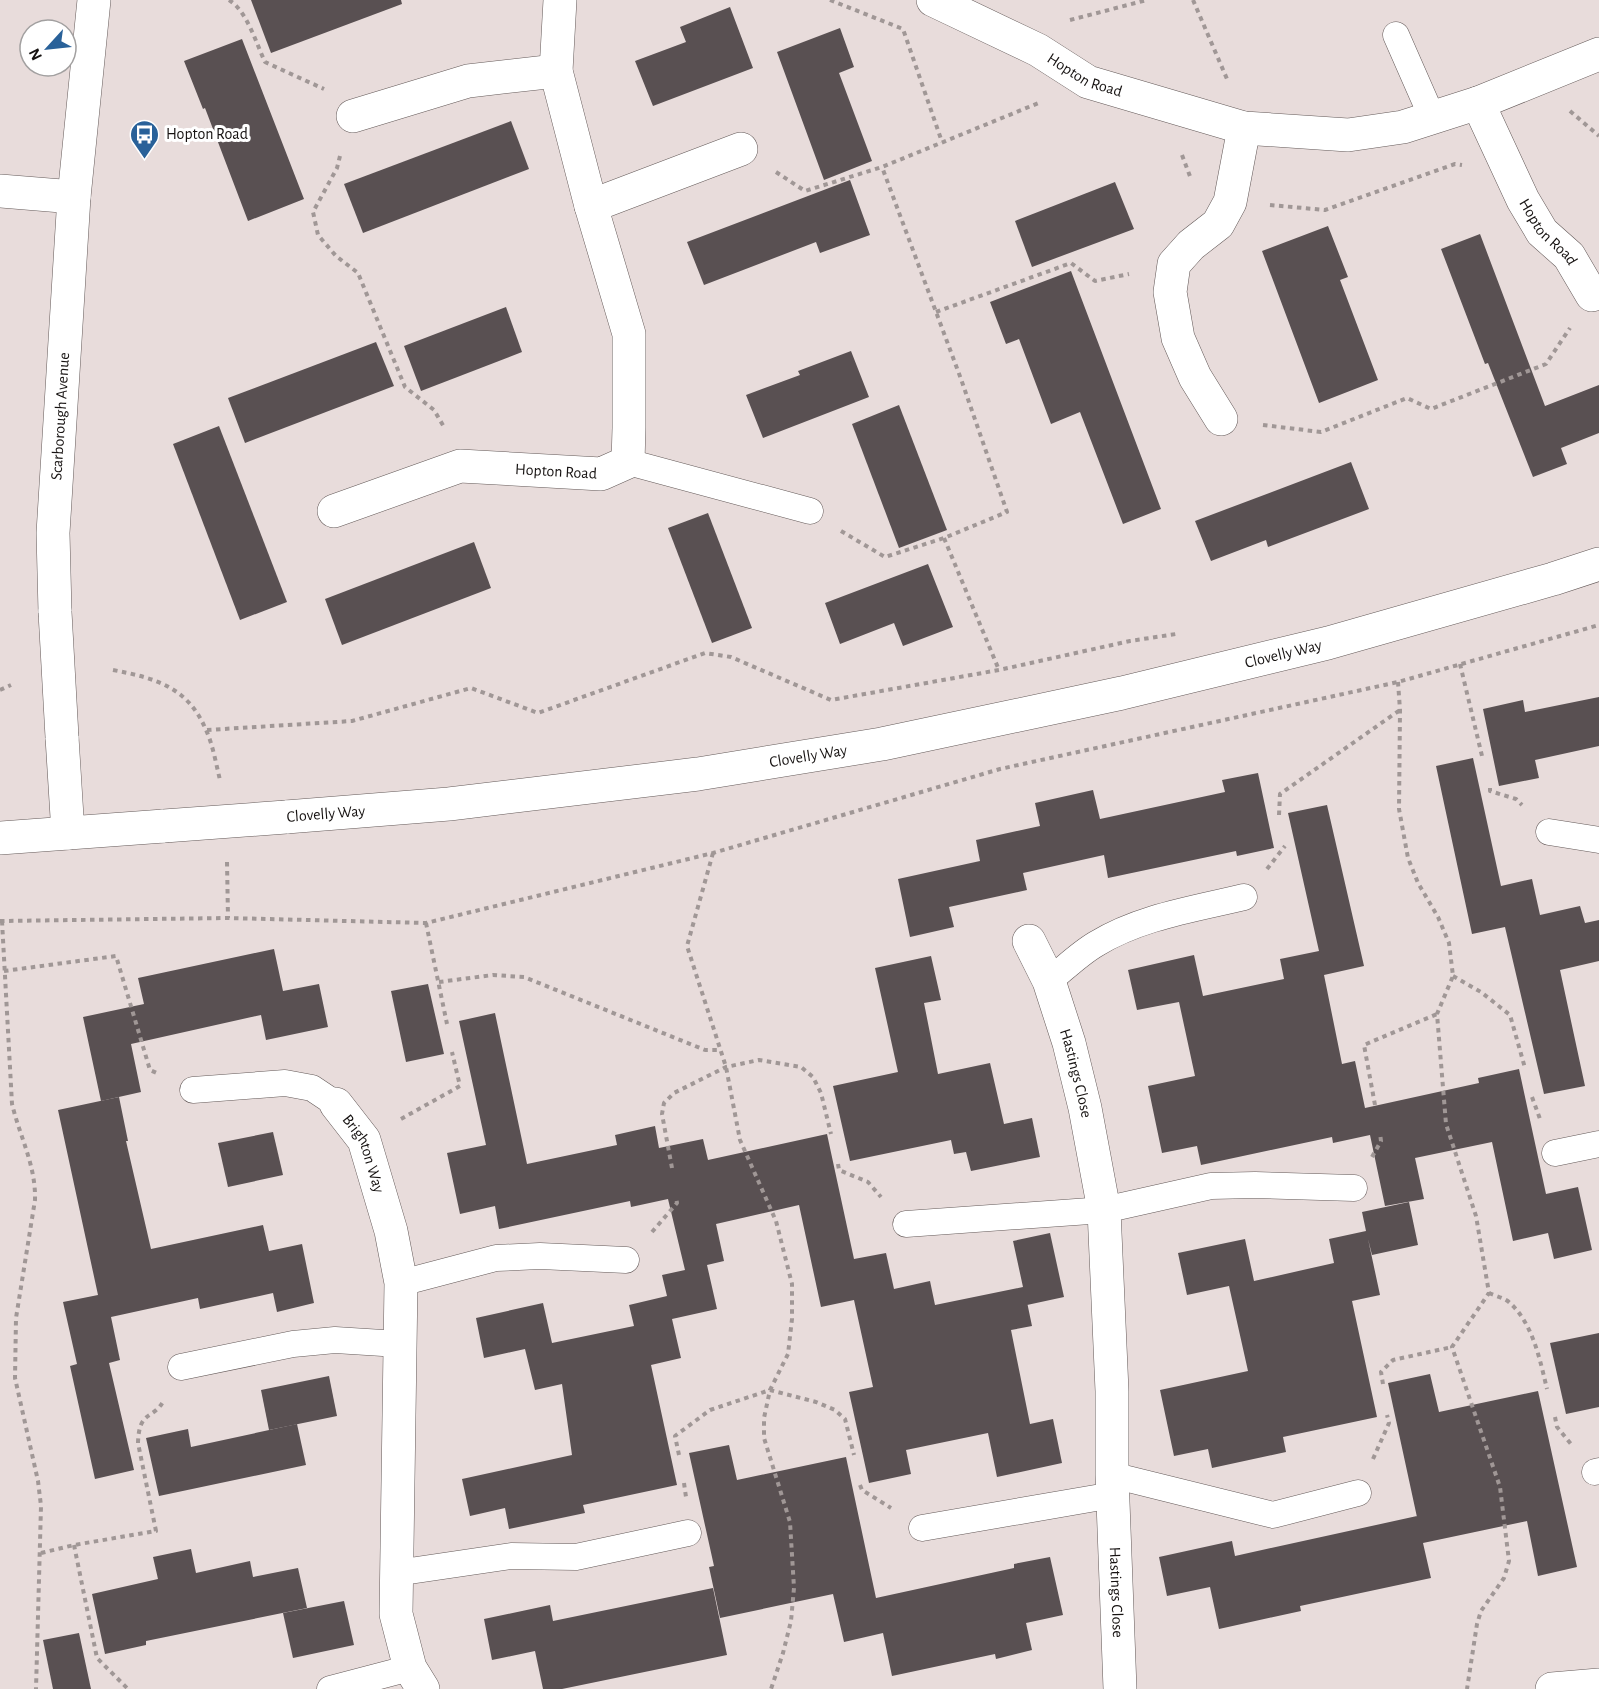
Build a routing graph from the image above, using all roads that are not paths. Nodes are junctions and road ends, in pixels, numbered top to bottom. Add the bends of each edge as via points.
1 (94, 0) edge
2 (560, 0) edge
3 (933, 0) edge
4 (1396, 35) dead end
5 (1599, 54) edge
6 (555, 71) junction
7 (1478, 103) junction
8 (353, 116) road end
9 (1432, 117) junction
10 (1244, 128) junction
11 (741, 149) road end
12 (0, 191) edge
13 (74, 197) junction
14 (591, 206) junction
15 (1592, 295) road end
16 (1221, 419) road end
17 (627, 462) junction
18 (334, 511) dead end
19 (810, 511) road end
20 (1599, 564) edge
21 (1549, 832) dead end
22 (68, 833) junction
23 (0, 838) edge
24 (1599, 840) edge
25 (1244, 897) dead end
26 (1029, 941) dead end
27 (1049, 981) junction
28 (193, 1090) road end
29 (336, 1104) joint
30 (1599, 1144) edge
31 (1555, 1153) dead end
32 (1354, 1188) dead end
33 (1104, 1210) junction
34 (906, 1224) road end
35 (626, 1260) road end
36 (401, 1283) junction
37 (399, 1344) junction
38 (181, 1367) road end
39 (1113, 1485) junction
40 (1358, 1493) road end
41 (922, 1528) dead end
42 (687, 1533) dead end
43 (396, 1574) junction
44 (417, 1678) edge
45 (1599, 1685) edge
46 (330, 1689) edge
47 (1120, 1689) edge
48 (1552, 1689) edge

1 - 13 street, Scarborough Avenue
2 - 6 street
3 - 10 street, Hopton Road via 1038,50 1088,82
4 - 9 lane
5 - 7 street, Hopton Road
6 - 8 street via 468,81
6 - 14 street
7 - 9 street, Hopton Road
7 - 15 street, Hopton Road via 1523,200 1542,232 1569,256
9 - 10 street, Hopton Road via 1403,127 1348,135
10 - 16 street via 1230,202 1218,224 1174,264 1170,292 1178,338 1195,377
11 - 14 street
12 - 13 street
13 - 22 street, Scarborough Avenue, bridge via 53,532
14 - 17 street via 629,334
17 - 18 street, Hopton Road via 601,474 460,466
17 - 19 lane
20 - 22 street, Clovelly Way, bridge via 1328,644 882,744 686,776 449,804
21 - 24 lane
22 - 23 street, Clovelly Way
25 - 27 lane via 1161,916 1126,929 1095,945
26 - 27 street, Hastings Close
27 - 33 street, Hastings Close via 1085,1107
28 - 29 lane, Brighton Way via 285,1083 312,1088
29 - 36 street, Brighton Way via 364,1140 391,1231
30 - 31 lane
32 - 33 lane via 1211,1186
33 - 34 lane
33 - 39 street, Hastings Close
35 - 36 lane via 496,1258
36 - 37 street, Brighton Way
37 - 38 lane via 335,1340 293,1344
37 - 43 street, Brighton Way
39 - 40 lane via 1273,1515
39 - 41 lane
39 - 47 street, Hastings Close
42 - 43 lane via 576,1557 511,1556
43 - 44 street, Brighton Way via 396,1614
44 - 46 lane, Brighton Way
45 - 48 street

